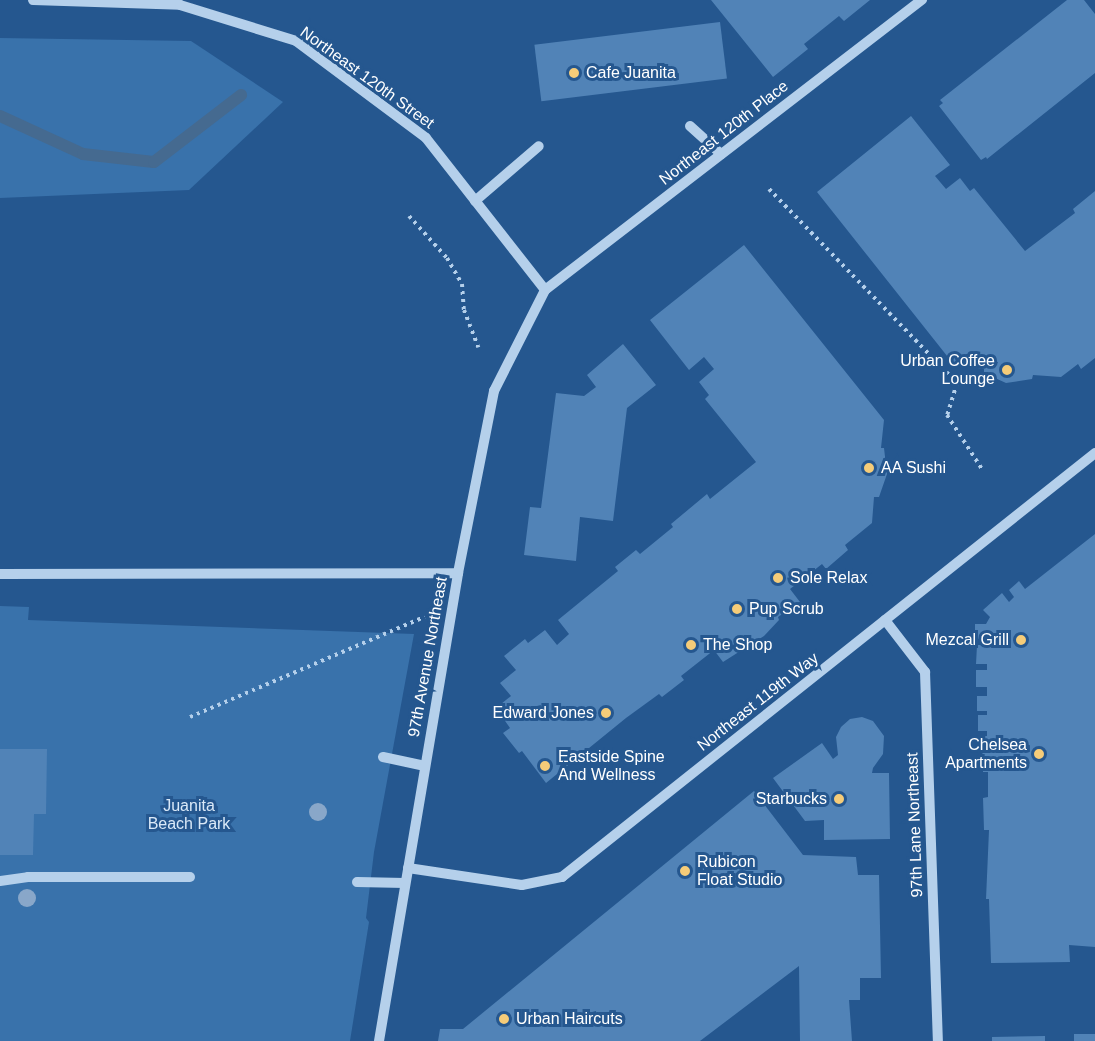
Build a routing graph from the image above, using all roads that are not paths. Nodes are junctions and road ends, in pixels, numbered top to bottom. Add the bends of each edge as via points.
1 (33, 0) edge
2 (922, 0) edge
3 (83, 1) edge
4 (180, 3) edge
5 (690, 126) dead end
6 (539, 146) dead end
7 (721, 154) junction
8 (476, 201) junction
9 (545, 290) junction
10 (1095, 453) edge
11 (458, 573) junction
12 (0, 574) edge
13 (885, 620) junction
14 (383, 758) dead end
15 (425, 765) junction
16 (408, 868) junction
17 (190, 877) dead end
18 (0, 881) edge
19 (357, 882) dead end
20 (405, 883) junction
21 (379, 1041) edge
22 (938, 1041) edge

1 - 3 street, Northeast 120th Street
2 - 7 street, Northeast 120th Place
3 - 4 street, Northeast 120th Street
4 - 8 street, Northeast 120th Street via 296,41 426,138
5 - 7 street
6 - 8 street
7 - 9 street, Northeast 120th Place
8 - 9 street, Northeast 120th Street
9 - 11 street, 97th Avenue Northeast via 494,391
10 - 13 street, Northeast 119th Way
11 - 12 street
11 - 15 street, 97th Avenue Northeast
13 - 16 street, Northeast 119th Way via 562,877 522,885
13 - 22 street, 97th Lane Northeast via 925,672
14 - 15 street
15 - 16 street, 97th Avenue Northeast
16 - 20 street, 97th Avenue Northeast
17 - 18 street via 28,877
19 - 20 street
20 - 21 street, 97th Avenue Northeast

